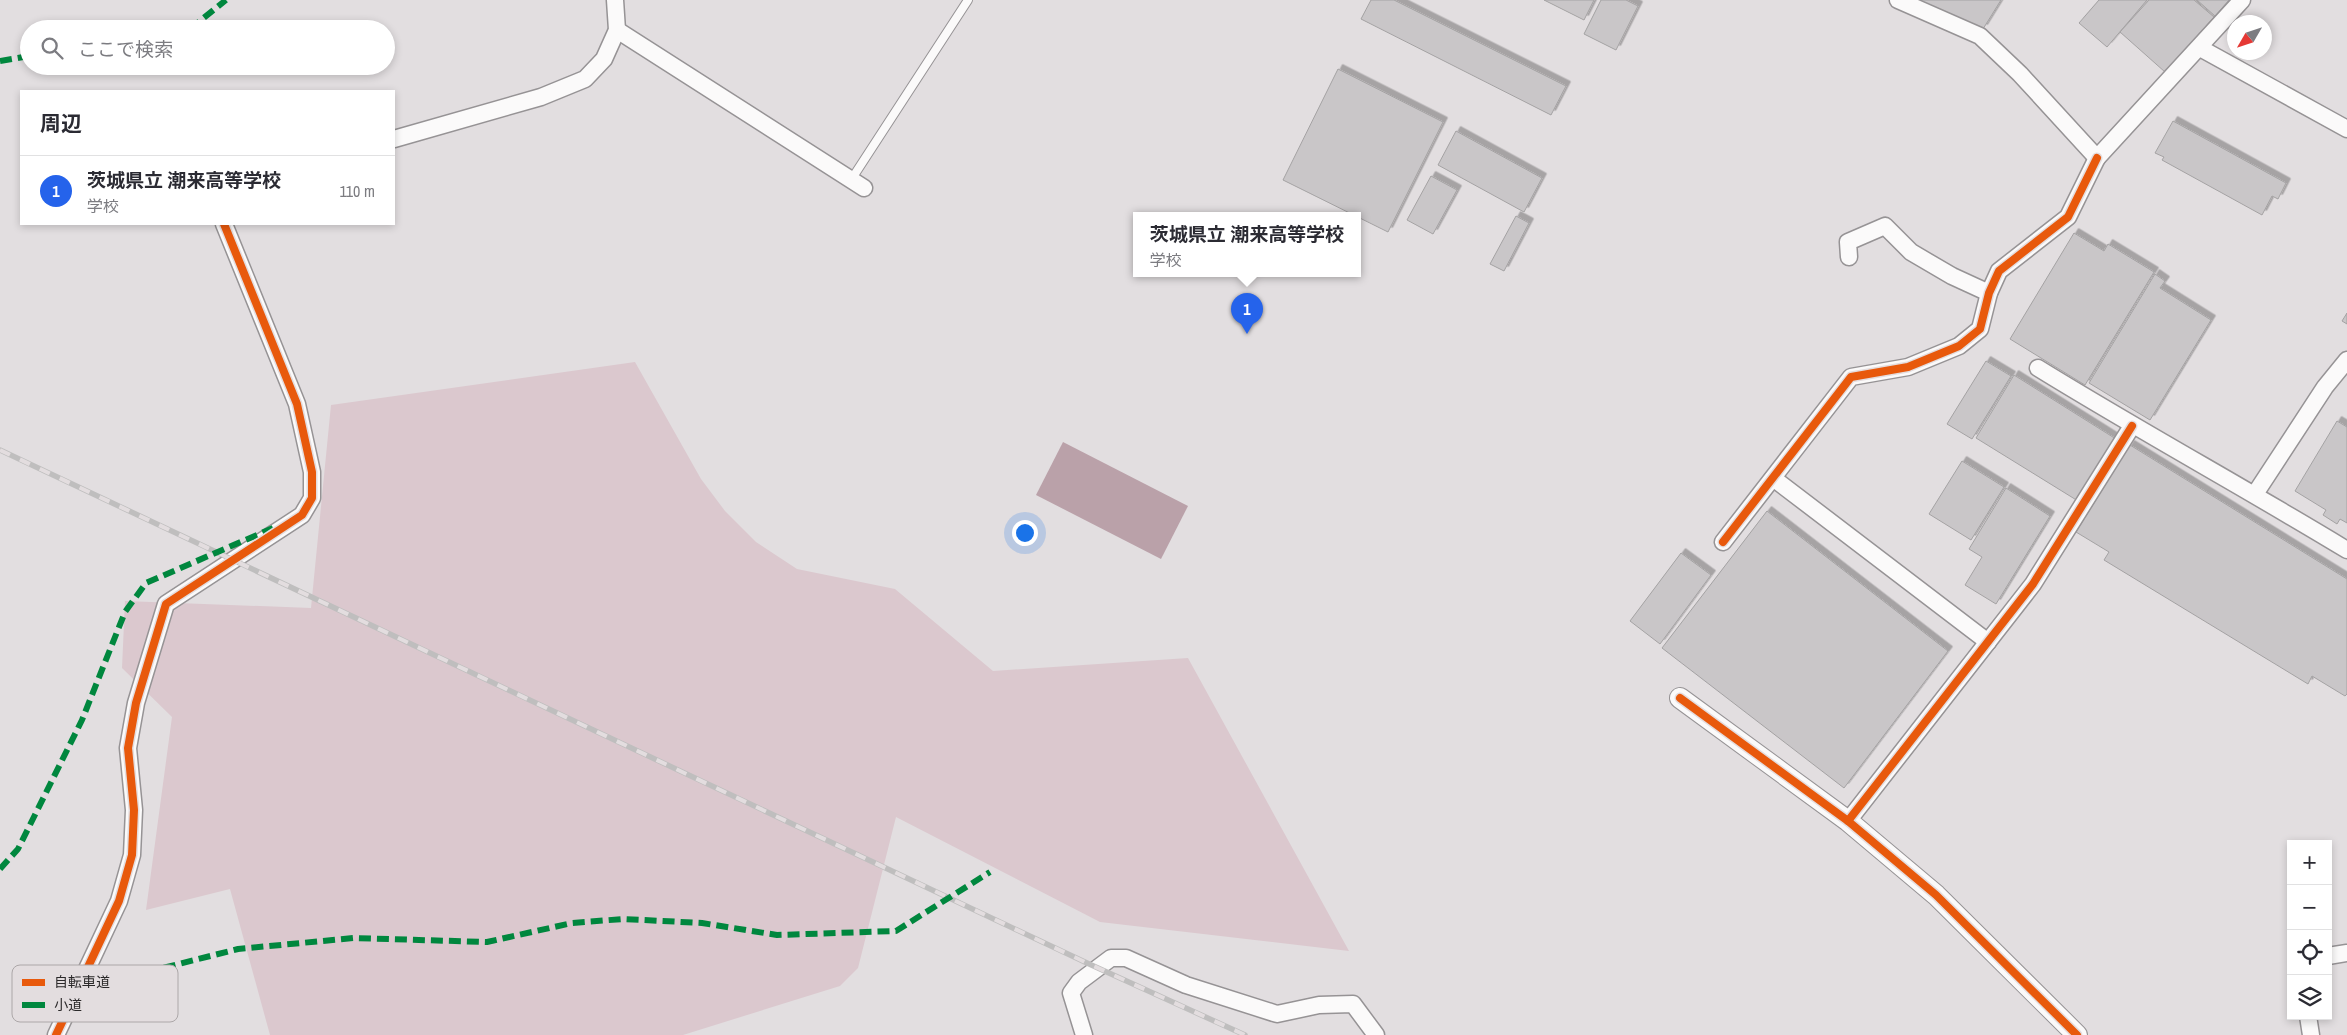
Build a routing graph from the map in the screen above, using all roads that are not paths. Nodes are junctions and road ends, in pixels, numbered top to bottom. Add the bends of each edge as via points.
1 (615, 0) edge
2 (968, 0) edge
3 (1898, 0) edge
4 (2242, 0) edge
5 (617, 30) junction
6 (2200, 48) junction
7 (2347, 129) edge
8 (395, 139) edge
9 (2097, 158) junction
10 (858, 184) joint
11 (224, 225) edge
12 (1849, 257) dead end
13 (1989, 293) junction
14 (2347, 360) edge
15 (2038, 368) dead end
16 (2132, 426) junction
17 (1773, 478) junction
18 (2255, 494) junction
19 (1723, 542) dead end
20 (2347, 550) edge
21 (1988, 642) junction
22 (1680, 698) dead end
23 (1848, 821) junction
24 (2347, 953) edge
25 (2332, 955) edge
26 (89, 965) edge
27 (2309, 1020) edge
28 (62, 1022) edge
29 (56, 1035) edge
30 (1084, 1035) edge
31 (1376, 1035) edge
32 (2077, 1035) edge
33 (2311, 1035) edge

1 - 5 street
2 - 10 lane
3 - 9 street via 1980,36 2020,74
4 - 6 street
5 - 8 street via 604,59 585,79 541,97
5 - 10 street
6 - 7 street
6 - 9 street
9 - 13 street via 2068,217 1999,271
11 - 26 street via 297,404 312,472 312,498 302,515 166,604 136,703 128,748 134,810 132,855 119,901
12 - 13 street via 1848,242 1885,226 1911,252
13 - 17 street via 1980,328 1959,346 1908,367 1851,377
14 - 18 street via 2325,387
15 - 16 street
16 - 18 street
16 - 21 street via 2033,584
17 - 19 street
17 - 21 street
18 - 20 street
21 - 23 street
22 - 23 street
23 - 32 street via 1936,895
24 - 25 street
27 - 33 street
28 - 29 street
30 - 31 street via 1071,993 1079,982 1111,958 1126,958 1186,985 1277,1014 1319,1005 1353,1004

